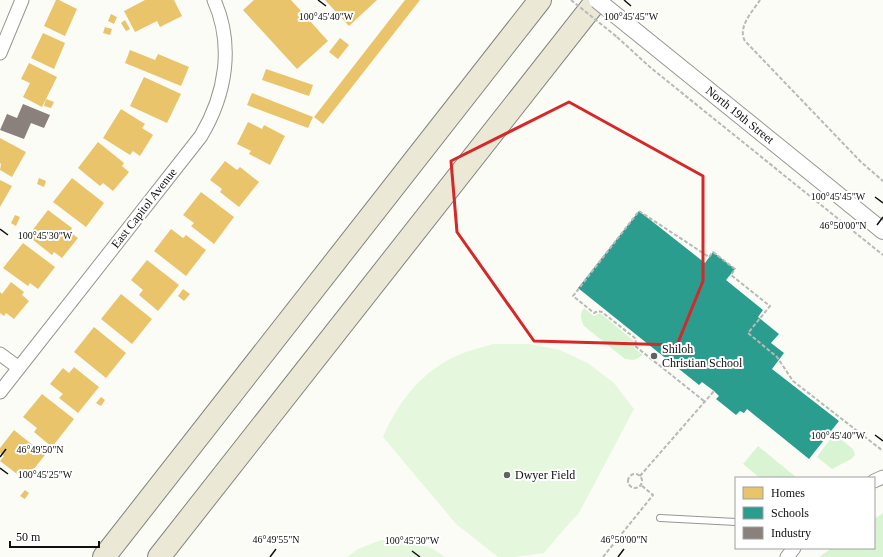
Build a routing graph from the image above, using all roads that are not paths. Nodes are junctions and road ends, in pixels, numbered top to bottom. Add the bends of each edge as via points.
1 (22, 0) edge
2 (214, 0) edge
3 (540, 0) edge
4 (597, 0) edge
5 (0, 53) edge
6 (883, 231) edge
7 (0, 354) edge
8 (19, 368) junction
9 (0, 392) edge
10 (660, 518) dead end
11 (735, 522) edge
12 (104, 557) edge
13 (159, 557) edge

1 - 5 street
2 - 8 street, East Capitol Avenue via 224,30 225,63 224,80 209,123
3 - 12 highway
4 - 6 street, North 19th Street, bridge via 623,31
4 - 13 highway
7 - 8 street
8 - 9 street, East Capitol Avenue
10 - 11 lane

